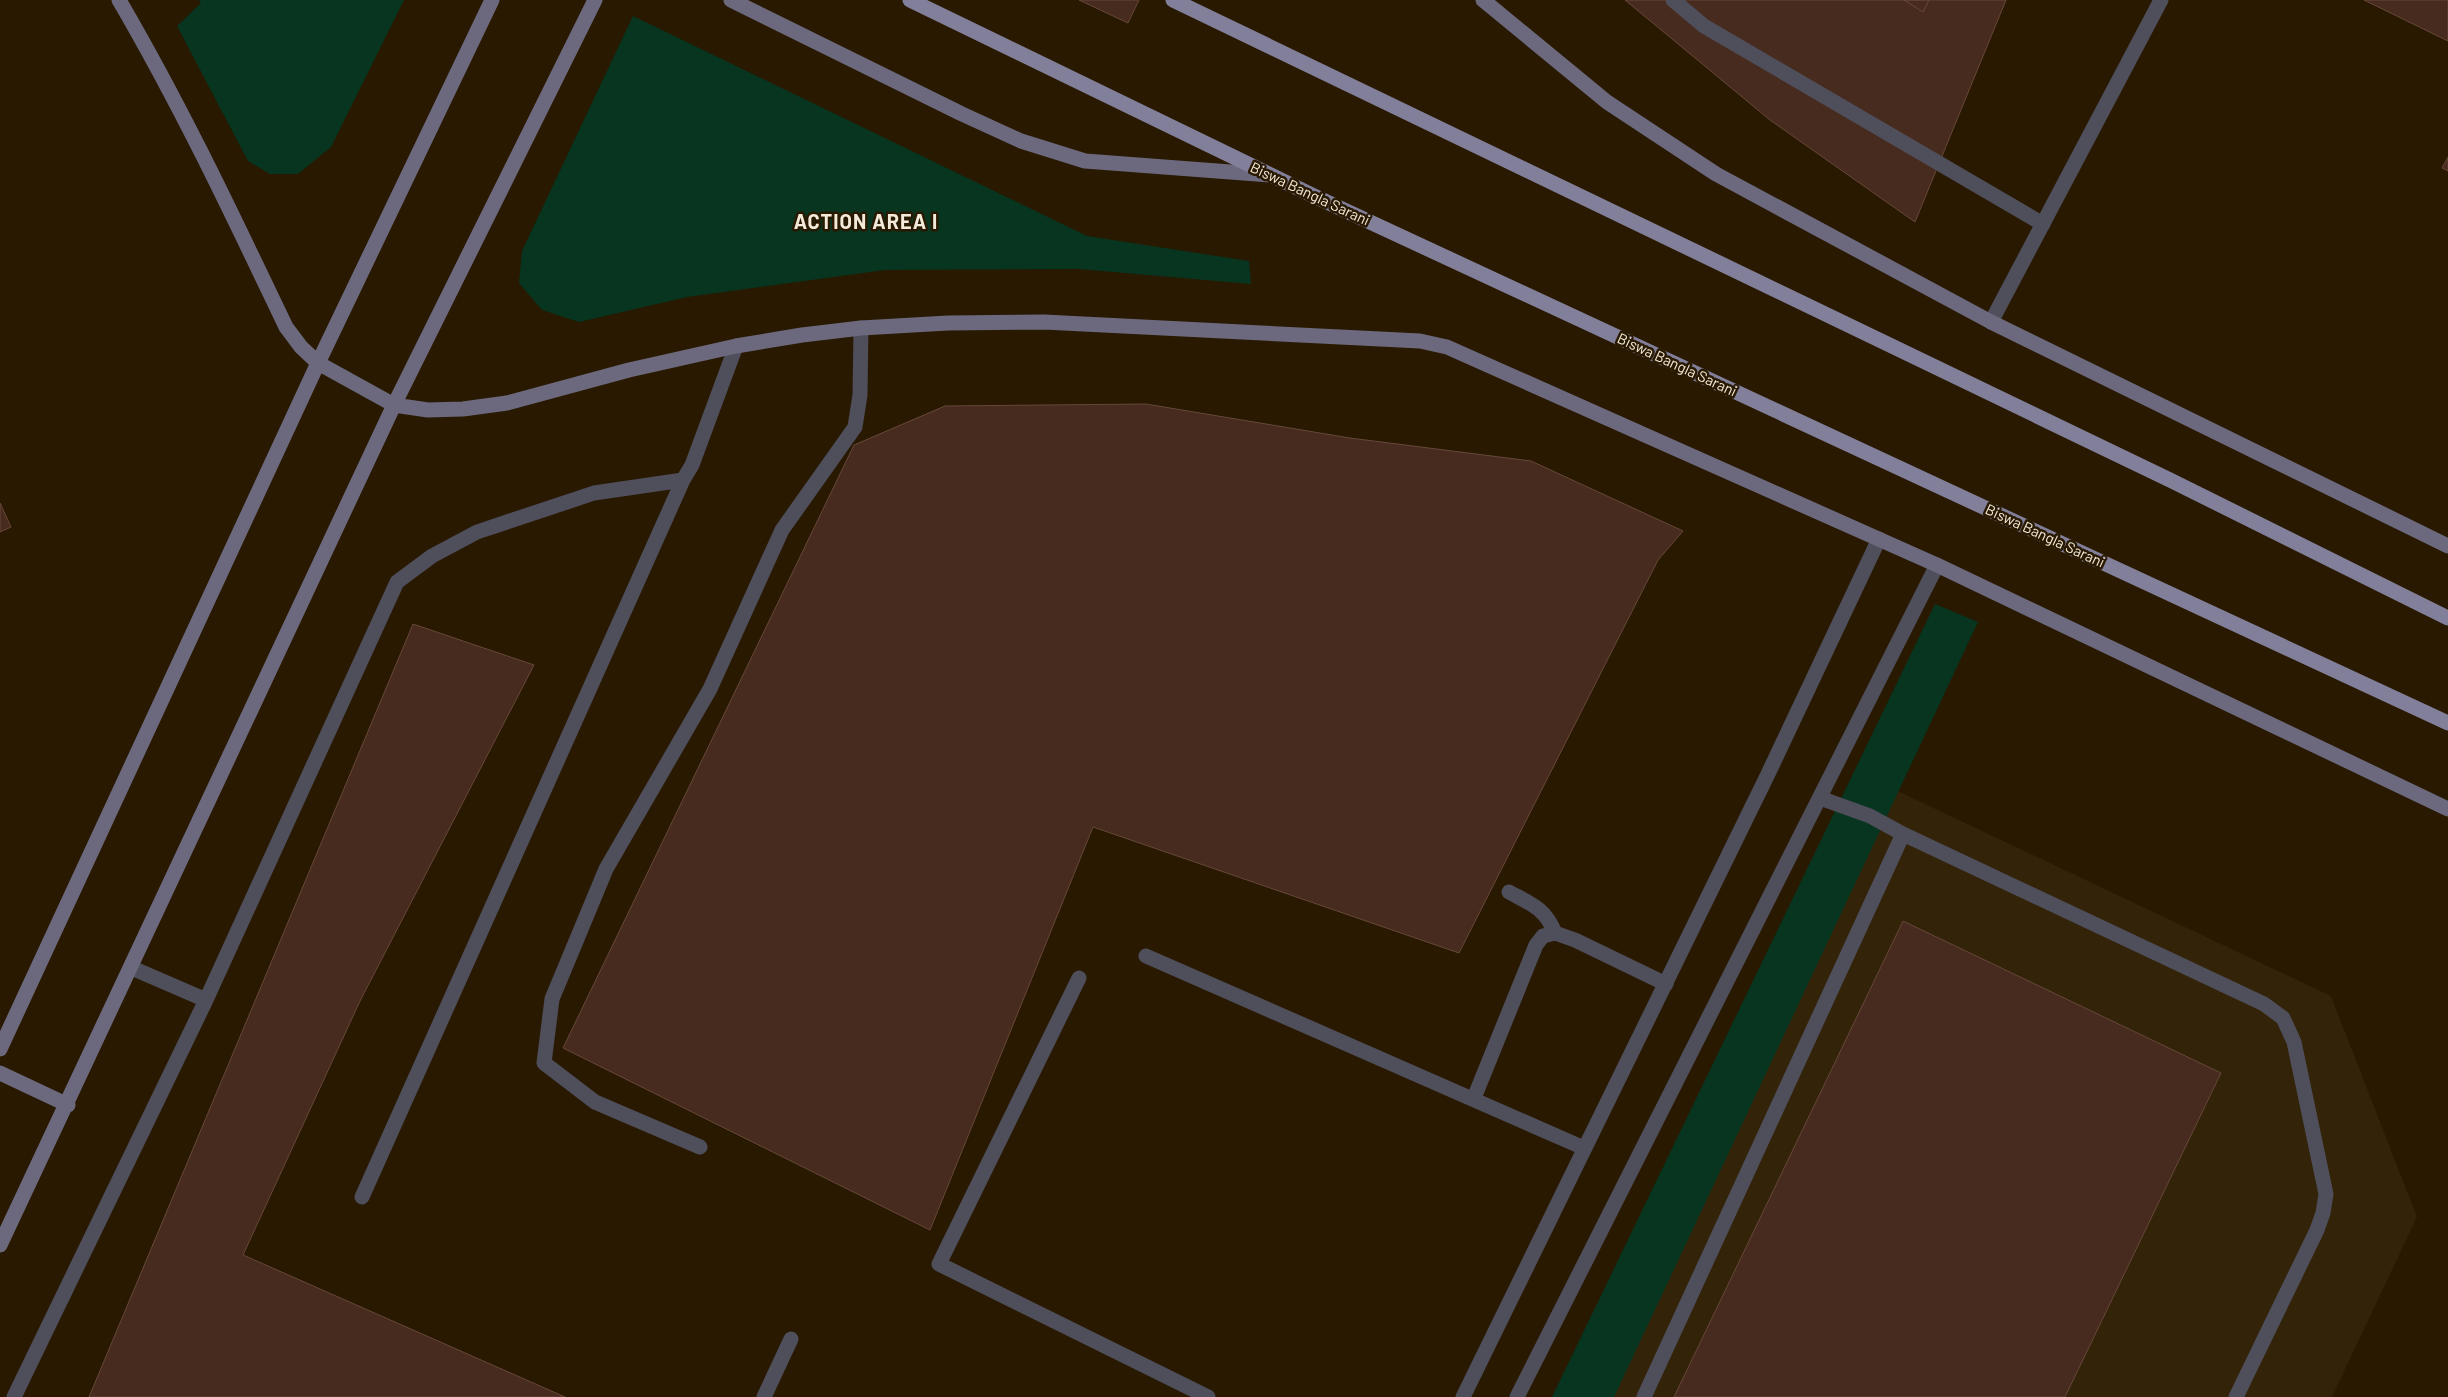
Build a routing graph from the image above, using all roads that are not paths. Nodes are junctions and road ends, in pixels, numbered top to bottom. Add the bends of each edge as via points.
1 (119, 0) edge
2 (492, 0) edge
3 (594, 0) edge
4 (731, 0) edge
5 (910, 0) edge
6 (1173, 0) edge
7 (1483, 0) edge
8 (1673, 0) edge
9 (2161, 0) edge
10 (1270, 175) junction
11 (2043, 224) junction
12 (1991, 322) junction
13 (861, 328) junction
14 (736, 346) junction
15 (318, 363) junction
16 (394, 405) junction
17 (683, 480) junction
18 (1879, 539) junction
19 (2448, 546) edge
20 (1937, 565) junction
21 (2448, 618) edge
22 (2448, 723) edge
23 (1820, 798) junction
24 (2448, 809) edge
25 (1903, 834) junction
26 (1509, 892) dead end
27 (1555, 933) junction
28 (1146, 956) dead end
29 (132, 968) junction
30 (1079, 978) dead end
31 (1666, 984) junction
32 (206, 1000) junction
33 (0, 1049) edge
34 (0, 1073) edge
35 (1474, 1098) junction
36 (68, 1105) junction
37 (700, 1147) dead end
38 (1584, 1148) junction
39 (362, 1198) dead end
40 (0, 1245) edge
41 (790, 1339) dead end
42 (14, 1397) edge
43 (764, 1397) edge
44 (1208, 1397) edge
45 (1463, 1397) edge
46 (1518, 1397) edge
47 (1644, 1397) edge
48 (2236, 1397) edge

1 - 15 street via 154,59 286,326
2 - 15 street
3 - 16 street
4 - 10 street via 1021,141 1086,161
5 - 10 main road, Biswa Bangla Sarani
6 - 21 main road via 2170,480
7 - 12 street via 1607,102 1708,169
8 - 11 street via 1704,26
9 - 11 street
10 - 22 main road, Biswa Bangla Sarani
11 - 12 street
12 - 19 street
13 - 14 street
13 - 18 street via 1044,322 1420,341 1447,346
13 - 37 street via 860,396 855,426 782,530 710,689 606,870 552,999 544,1063 595,1102
14 - 16 street via 507,402 463,409 428,410
14 - 17 street via 692,465
15 - 16 street
15 - 33 street
16 - 29 street
17 - 32 street via 594,493 477,532 432,556 397,582
17 - 39 street
18 - 20 street
18 - 31 street
20 - 23 street
20 - 24 street
23 - 25 street via 1870,816
23 - 46 street
25 - 47 street
25 - 48 street via 2264,1004 2283,1018 2294,1042 2326,1194 2324,1213
26 - 27 street via 1542,910
27 - 31 street
27 - 35 street via 1543,936 1536,945
28 - 35 street
29 - 32 street
29 - 36 street
30 - 44 street via 940,1264
31 - 38 street
32 - 42 street
34 - 36 street
35 - 38 street
36 - 40 street
38 - 45 street
41 - 43 street

